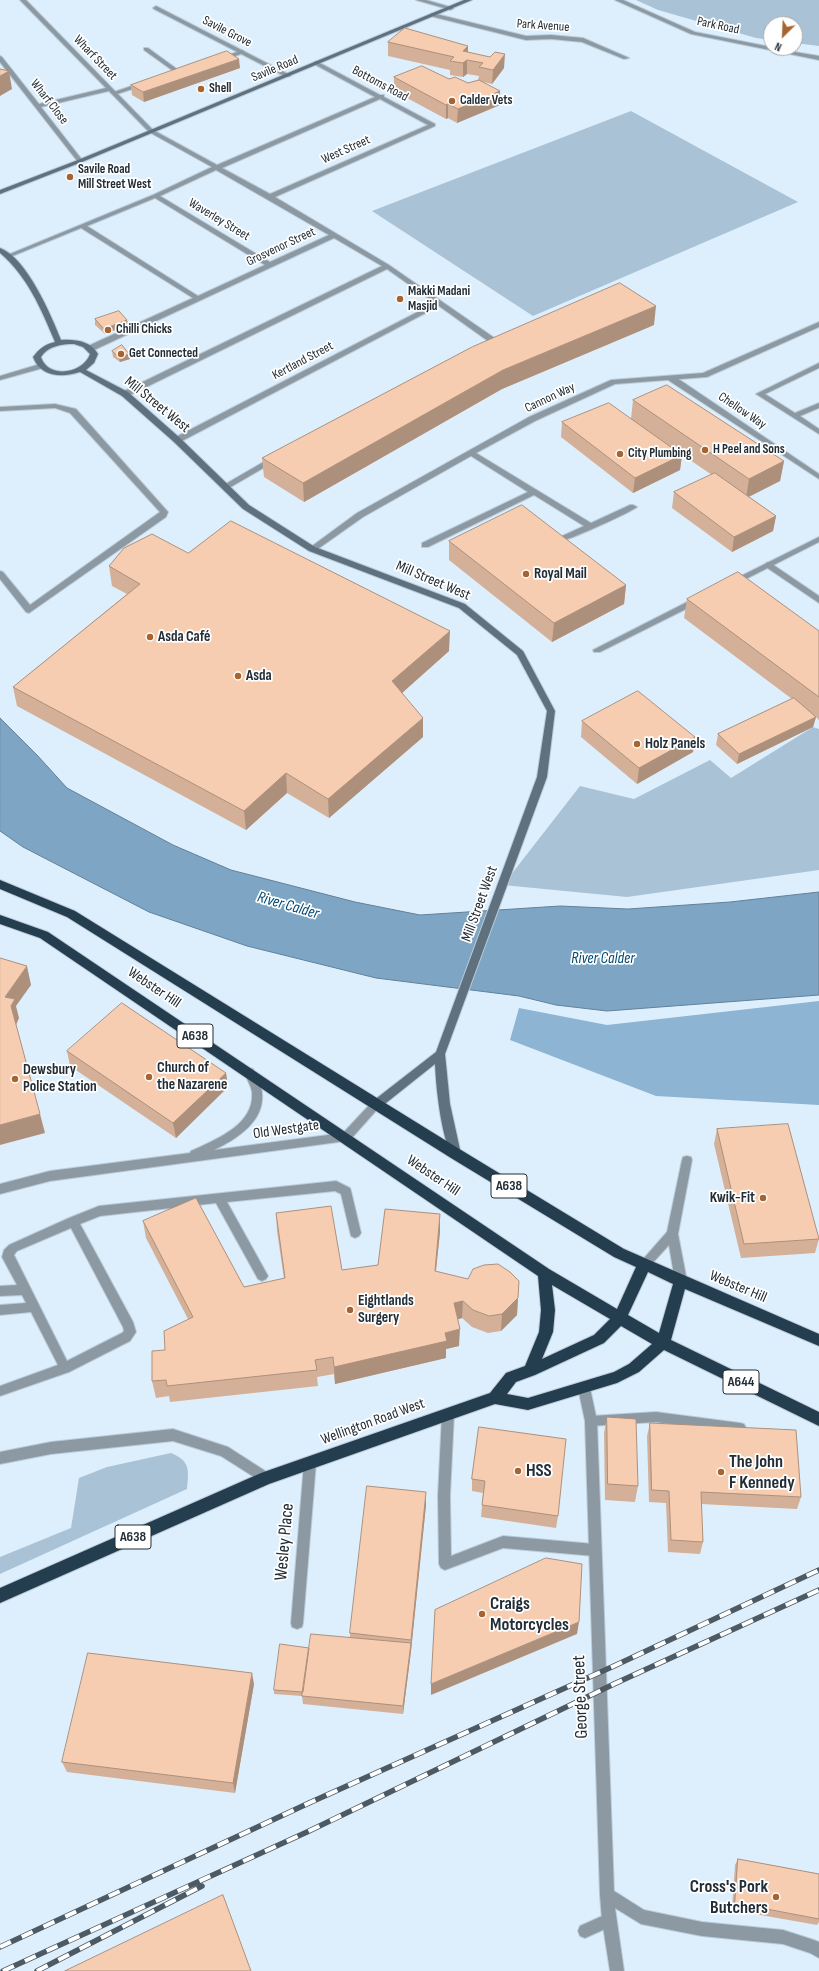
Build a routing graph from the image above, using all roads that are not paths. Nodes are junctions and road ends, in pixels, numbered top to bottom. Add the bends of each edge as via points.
1 (23, 0) edge
2 (419, 0) edge
3 (469, 0) edge
4 (618, 0) edge
5 (156, 8) dead end
6 (451, 8) junction
7 (432, 15) junction
8 (146, 49) dead end
9 (242, 52) junction
10 (0, 58) edge
11 (626, 58) dead end
12 (819, 58) edge
13 (214, 61) edge
14 (316, 63) junction
15 (185, 70) edge
16 (178, 72) junction
17 (171, 75) edge
18 (288, 76) junction
19 (150, 82) edge
20 (112, 91) junction
21 (382, 96) junction
22 (37, 106) junction
23 (432, 125) joint
24 (151, 131) junction
25 (80, 161) junction
26 (215, 168) junction
27 (0, 192) edge
28 (155, 196) junction
29 (270, 197) junction
30 (82, 226) junction
31 (334, 236) junction
32 (0, 250) edge
33 (8, 256) junction
34 (270, 265) junction
35 (387, 266) junction
36 (199, 299) junction
37 (440, 303) junction
38 (819, 324) edge
39 (59, 343) junction
40 (91, 348) junction
41 (479, 348) edge
42 (819, 365) edge
43 (40, 366) junction
44 (81, 370) junction
45 (0, 378) edge
46 (671, 378) junction
47 (125, 394) junction
48 (819, 405) edge
49 (0, 409) edge
50 (794, 416) junction
51 (819, 432) edge
52 (177, 440) junction
53 (472, 454) junction
54 (280, 456) edge
55 (819, 477) edge
56 (226, 486) junction
57 (534, 492) junction
58 (633, 507) dead end
59 (591, 526) junction
60 (563, 539) edge
61 (819, 539) edge
62 (425, 545) dead end
63 (312, 549) junction
64 (769, 565) junction
65 (0, 574) edge
66 (726, 586) edge
67 (704, 597) edge
68 (819, 600) edge
69 (597, 650) dead end
70 (0, 884) edge
71 (0, 918) edge
72 (440, 1054) junction
73 (249, 1072) junction
74 (377, 1104) junction
75 (346, 1137) junction
76 (456, 1154) junction
77 (184, 1159) junction
78 (687, 1160) dead end
79 (0, 1189) edge
80 (219, 1198) junction
81 (73, 1221) junction
82 (355, 1233) dead end
83 (672, 1234) junction
84 (644, 1264) junction
85 (544, 1273) junction
86 (262, 1276) dead end
87 (681, 1281) junction
88 (25, 1290) junction
89 (0, 1292) edge
90 (34, 1308) junction
91 (0, 1310) edge
92 (620, 1318) junction
93 (819, 1340) edge
94 (663, 1343) junction
95 (65, 1368) junction
96 (530, 1371) junction
97 (584, 1388) junction
98 (0, 1391) edge
99 (495, 1398) junction
100 (448, 1414) junction
101 (819, 1419) edge
102 (591, 1421) junction
103 (740, 1428) edge
104 (0, 1458) edge
105 (310, 1463) junction
106 (266, 1478) junction
107 (594, 1550) junction
108 (0, 1596) edge
109 (296, 1624) dead end
110 (607, 1895) junction
111 (609, 1920) junction
112 (585, 1931) dead end
113 (819, 1951) edge
114 (617, 1971) edge

1 - 20 street, Wharf Street
2 - 6 street
3 - 6 street, Savile Road
4 - 12 street, Park Road via 694,33
5 - 9 street, Savile Grove
6 - 7 street, Savile Road
7 - 11 street, Park Avenue via 526,38 551,36 583,40
7 - 14 street, Savile Road
8 - 16 street
9 - 13 street
9 - 18 street, Savile Grove
10 - 22 street, Wharf Close
14 - 18 street, Savile Road
14 - 21 street, Bottoms Road
15 - 16 street
16 - 17 street
18 - 24 street, Savile Road
19 - 20 street
20 - 22 street
20 - 24 street, Wharf Street
21 - 23 street, Bottoms Road
21 - 26 street
22 - 25 street, Wharf Close
23 - 29 street, West Street
24 - 25 street, Savile Road
24 - 26 street, Grosvenor Street
25 - 27 street, Savile Road
26 - 28 street
26 - 29 street, Grosvenor Street
28 - 30 street
28 - 34 street, Waverley Street
29 - 31 street, Grosvenor Street
30 - 33 street
30 - 36 street
31 - 34 street, Grosvenor Street
31 - 35 street
32 - 33 street
33 - 39 street via 25,274
34 - 36 street, Grosvenor Street
35 - 37 street
35 - 47 street
36 - 40 street, Grosvenor Street
37 - 41 street via 493,341
37 - 52 street, Kertland Street
38 - 46 street, Cannon Way via 704,375
39 - 40 street via 81,343
39 - 43 street via 39,352 37,357
40 - 44 street via 94,358
42 - 50 street via 760,394
43 - 44 street via 53,373 72,373
43 - 45 street
44 - 47 street, Mill Street West
46 - 53 street, Cannon Way via 614,382 532,419
46 - 55 street, Chellow Way
47 - 52 street, Mill Street West
48 - 50 street
49 - 65 street via 50,406 73,411 164,512 158,520 29,610
50 - 51 street
52 - 56 street, Mill Street West
53 - 57 street
53 - 63 street, Cannon Way via 360,515
54 - 56 street
56 - 63 street, Mill Street West via 246,508
57 - 59 street
57 - 62 street
58 - 59 street
59 - 60 street
61 - 64 street
63 - 72 street, Mill Street West via 462,606 520,653 551,711 542,777
64 - 66 street
64 - 68 street
67 - 69 street
70 - 74 highway, Webster Hill / A638 via 71,914
71 - 73 highway, Webster Hill / A638 via 44,935
72 - 74 street
72 - 76 street, Mill Street West via 446,1117
73 - 75 highway, Webster Hill / A638
73 - 77 street, Old Westgate via 257,1092 253,1110 241,1130 222,1142
74 - 75 street
74 - 76 highway, Webster Hill / A638
75 - 77 street, Old Westgate
75 - 85 highway, Webster Hill / A638
76 - 84 highway, Webster Hill / A638 via 619,1253
77 - 79 street, Old Westgate via 50,1176
78 - 83 street
80 - 81 street via 99,1211
80 - 82 street via 336,1186 346,1191
80 - 86 street
81 - 88 street via 13,1248 8,1253
81 - 95 street via 130,1332 126,1337
83 - 84 street
83 - 87 street
84 - 87 highway, Webster Hill / A638
84 - 92 highway
85 - 92 highway, Webster Hill / A638
85 - 96 highway via 548,1310 546,1332
87 - 93 highway, Webster Hill / A638
87 - 94 highway
88 - 89 street
88 - 90 street
90 - 91 street
90 - 95 street
92 - 94 highway, Webster Hill / A638
92 - 96 highway via 599,1339
94 - 97 highway, A638 via 634,1368 617,1377
94 - 101 highway, Webster Hill / A644
95 - 98 street
96 - 99 highway via 511,1377
97 - 99 highway, Wellington Road West / A638 via 528,1404
97 - 102 street
99 - 100 highway, Wellington Road West / A638
100 - 105 highway, Wellington Road West / A638
100 - 107 street via 444,1564 503,1542
102 - 103 street via 656,1417
102 - 107 street, George Street
104 - 106 street via 50,1448 173,1435 224,1451
105 - 106 highway, Wellington Road West / A638
105 - 109 street, Wesley Place
106 - 108 highway, A638
107 - 110 street, George Street
110 - 111 street, George Street
110 - 113 street via 640,1917 702,1929 783,1937
111 - 112 street
111 - 114 street, George Street

